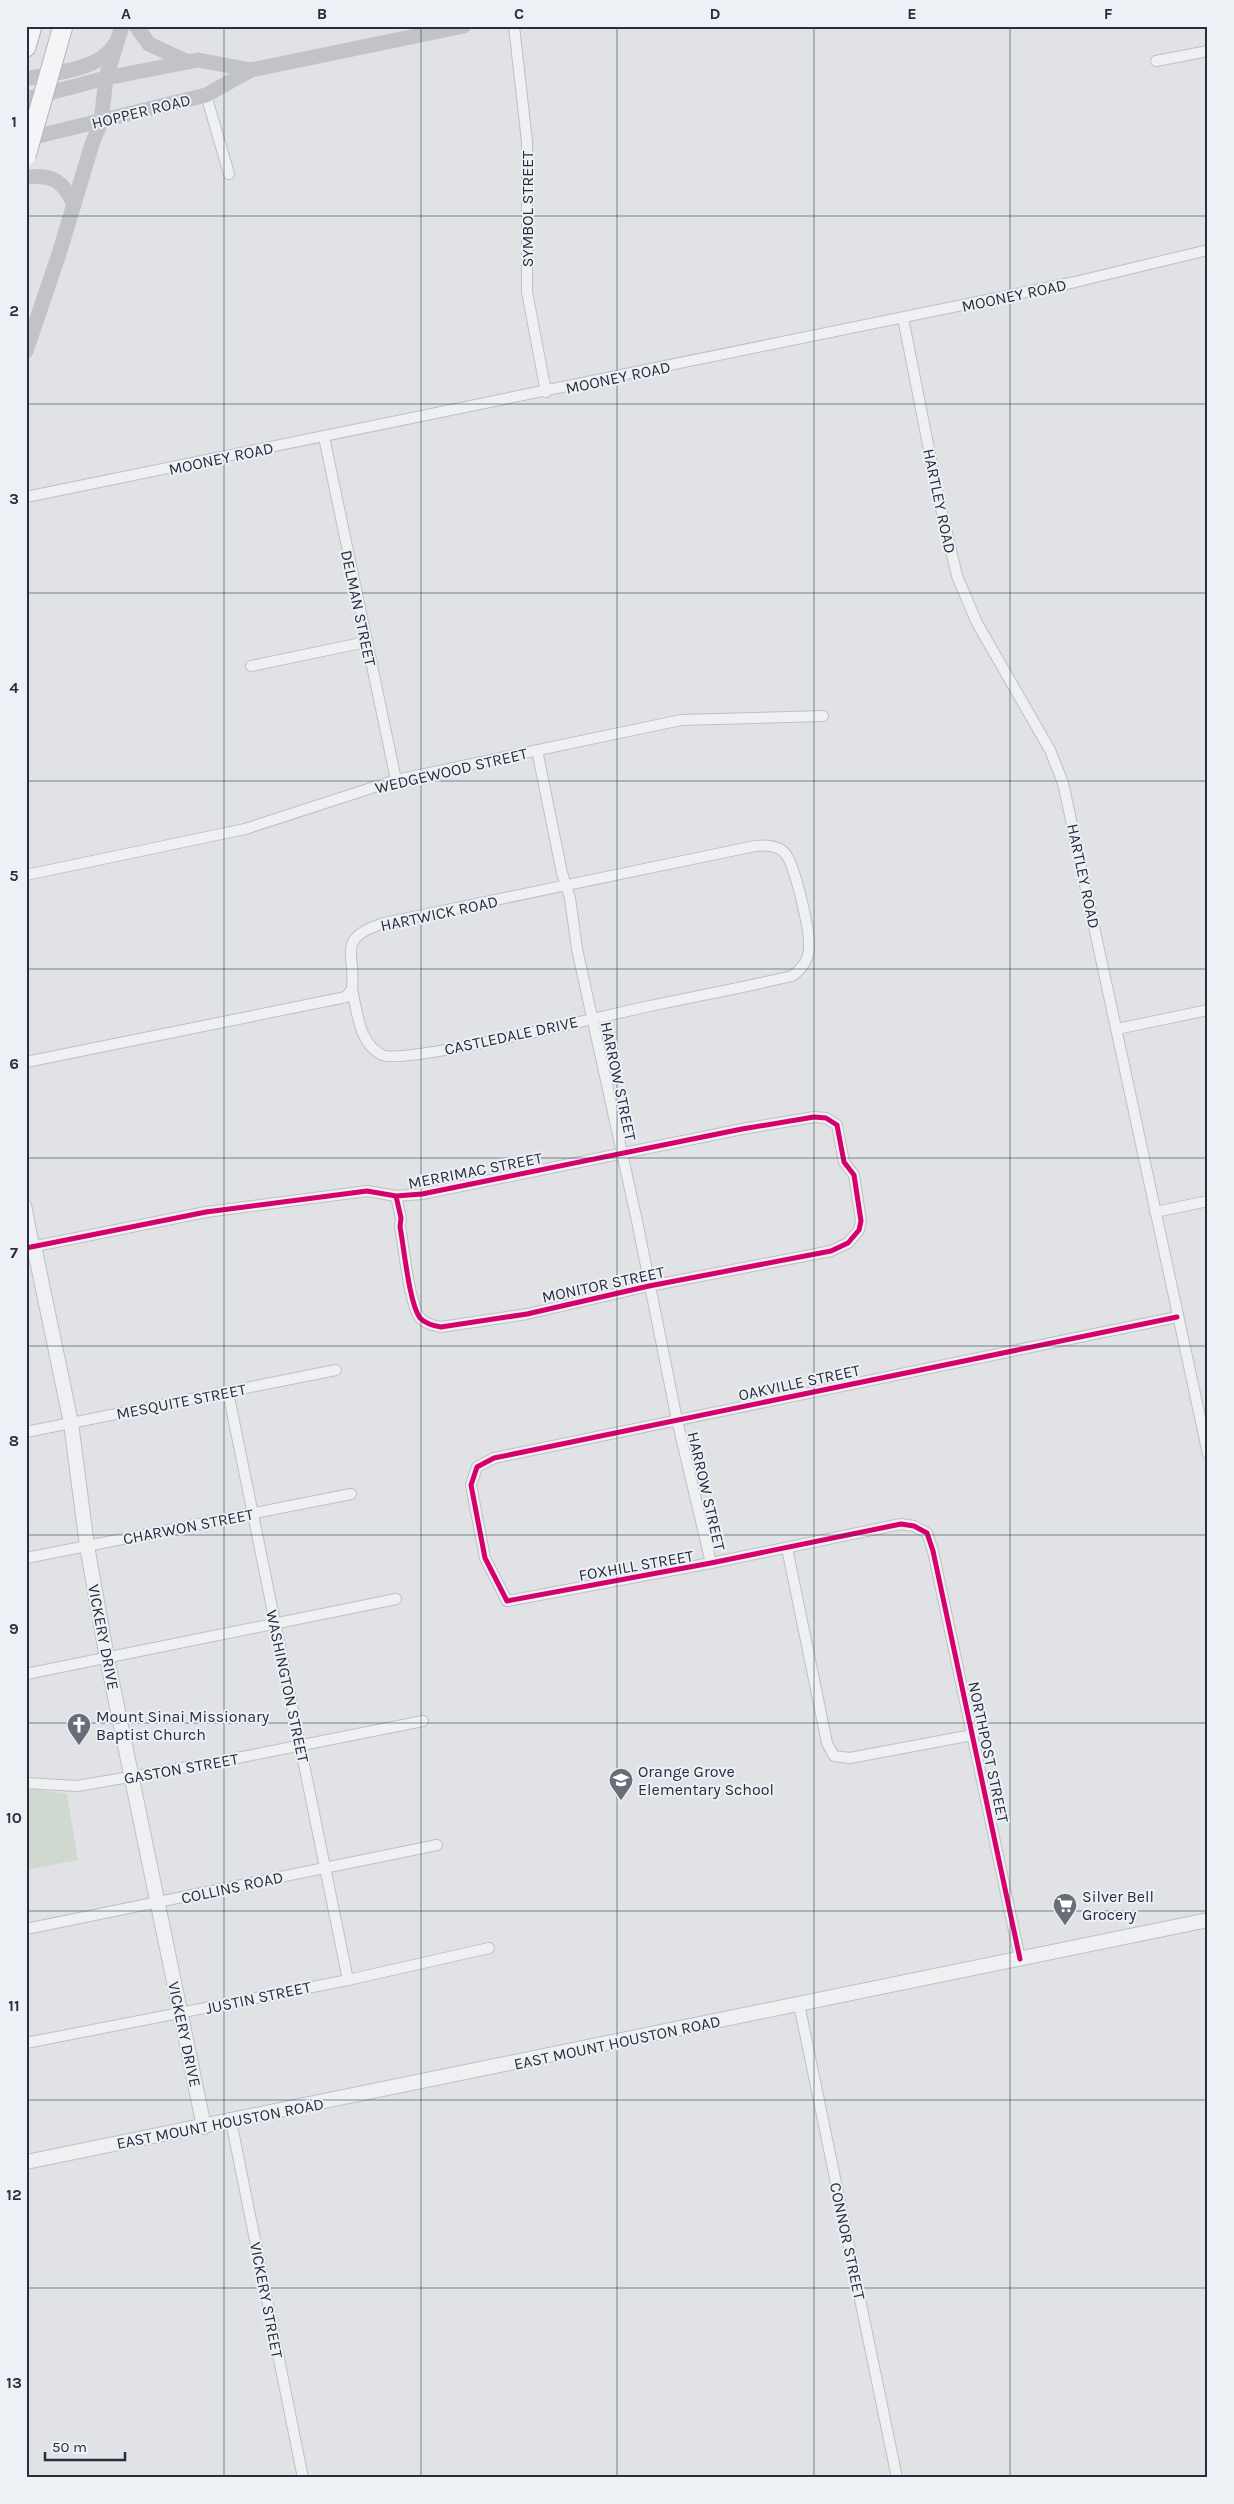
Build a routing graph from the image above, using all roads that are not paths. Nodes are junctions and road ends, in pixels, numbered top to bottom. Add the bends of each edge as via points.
1 (64, 26) edge
2 (136, 26) edge
3 (464, 26) edge
4 (514, 26) edge
5 (121, 30) edge
6 (1208, 51) edge
7 (1156, 61) dead end
8 (188, 62) junction
9 (251, 70) junction
10 (106, 78) junction
11 (26, 79) edge
12 (206, 94) junction
13 (26, 99) edge
14 (101, 122) junction
15 (26, 139) edge
16 (26, 156) edge
17 (229, 174) dead end
18 (26, 177) edge
19 (74, 205) junction
20 (1208, 250) edge
21 (903, 318) junction
22 (26, 351) edge
23 (546, 392) junction
24 (324, 437) junction
25 (26, 497) edge
26 (366, 642) junction
27 (251, 666) dead end
28 (823, 716) dead end
29 (537, 750) junction
30 (396, 780) junction
31 (26, 875) edge
32 (566, 885) junction
33 (803, 912) joint
34 (352, 988) junction
35 (1208, 1010) edge
36 (594, 1018) junction
37 (1117, 1029) junction
38 (26, 1062) edge
39 (622, 1154) junction
40 (855, 1182) joint
41 (396, 1196) junction
42 (1208, 1201) edge
43 (26, 1205) edge
44 (1155, 1212) junction
45 (30, 1247) edge
46 (649, 1286) junction
47 (1178, 1317) junction
48 (336, 1370) dead end
49 (228, 1392) junction
50 (677, 1420) junction
51 (71, 1423) junction
52 (26, 1432) edge
53 (1208, 1454) edge
54 (351, 1494) dead end
55 (253, 1513) junction
56 (476, 1515) joint
57 (87, 1546) junction
58 (787, 1548) junction
59 (933, 1551) joint
60 (26, 1558) edge
61 (711, 1563) junction
62 (396, 1599) dead end
63 (275, 1624) junction
64 (107, 1658) junction
65 (26, 1674) edge
66 (423, 1721) dead end
67 (972, 1735) junction
68 (300, 1744) junction
69 (132, 1777) junction
70 (26, 1783) edge
71 (437, 1845) dead end
72 (325, 1868) junction
73 (158, 1902) junction
74 (1208, 1920) edge
75 (26, 1929) edge
76 (488, 1948) dead end
77 (1020, 1959) junction
78 (348, 1980) junction
79 (799, 2004) junction
80 (180, 2012) junction
81 (26, 2043) edge
82 (231, 2121) junction
83 (204, 2126) junction
84 (26, 2162) edge
85 (303, 2478) edge
86 (897, 2478) edge

1 - 16 highway, bridge
2 - 8 main road via 149,44
3 - 9 main road, HOPPER ROAD
4 - 23 street, SYMBOL STREET via 527,142 527,292
5 - 10 main road
5 - 11 main road via 110,51 94,63
6 - 7 street
8 - 9 main road, HOPPER ROAD via 198,60
8 - 10 main road, HOPPER ROAD
9 - 12 main road, HOPPER ROAD
10 - 13 main road, HOPPER ROAD
10 - 14 main road
12 - 14 main road, HOPPER ROAD
12 - 17 street
14 - 15 main road, HOPPER ROAD
14 - 19 main road
18 - 19 main road via 42,175 58,180
19 - 22 main road
20 - 21 street, MOONEY ROAD via 1110,275
21 - 23 street, MOONEY ROAD
21 - 37 street, HARTLEY ROAD via 957,576 977,623 1058,767 1075,829
23 - 24 street, MOONEY ROAD
24 - 25 street, MOONEY ROAD
24 - 26 street, DELMAN STREET
26 - 27 street
26 - 30 street, DELMAN STREET
28 - 29 street, WEDGEWOOD STREET via 681,720
29 - 30 street, WEDGEWOOD STREET
29 - 32 street, HARROW STREET
30 - 31 street, WEDGEWOOD STREET via 245,829
32 - 33 street, HARTWICK ROAD via 769,845 784,852
32 - 34 street, HARTWICK ROAD via 366,929 354,939 350,953
32 - 36 street, HARROW STREET
33 - 36 street, CASTLEDALE DRIVE via 810,944 801,969 792,976
34 - 36 street, CASTLEDALE DRIVE via 364,1036 371,1048 391,1057 499,1039
34 - 38 street via 346,997 334,1000
35 - 37 street
36 - 39 street, HARROW STREET
37 - 44 street, HARTLEY ROAD
39 - 40 street, MERRIMAC STREET via 794,1119 826,1118 836,1125 844,1162 854,1174
39 - 41 street, MERRIMAC STREET via 450,1190
39 - 46 street, HARROW STREET
40 - 46 street, MONITOR STREET via 861,1221 854,1237 840,1248
41 - 45 street, MERRIMAC STREET via 368,1191 206,1212
41 - 46 street, MONITOR STREET via 414,1304 421,1318 433,1326 527,1314
42 - 44 street
43 - 45 street, VICKERY DRIVE
44 - 47 street, HARTLEY ROAD
45 - 51 street, VICKERY DRIVE
46 - 50 street, HARROW STREET
47 - 50 street, OAKVILLE STREET
47 - 53 street, HARTLEY ROAD
48 - 49 street, MESQUITE STREET
49 - 51 street, MESQUITE STREET
49 - 55 street, WASHINGTON STREET
50 - 56 street, OAKVILLE STREET via 484,1462 473,1475 471,1485
50 - 61 street, HARROW STREET
51 - 52 street, MESQUITE STREET
51 - 57 street, VICKERY DRIVE
54 - 55 street, CHARWON STREET
55 - 57 street, CHARWON STREET
55 - 63 street, WASHINGTON STREET
56 - 61 street, FOXHILL STREET via 485,1558 507,1601
57 - 60 street, CHARWON STREET
57 - 64 street, VICKERY DRIVE
58 - 59 street, FOXHILL STREET via 901,1524 927,1533
58 - 61 street, FOXHILL STREET
58 - 67 street via 827,1743 834,1756 850,1758
59 - 67 street, NORTHPOST STREET
62 - 63 street
63 - 64 street
63 - 68 street, WASHINGTON STREET
64 - 65 street
64 - 69 street, VICKERY DRIVE
66 - 68 street, GASTON STREET
67 - 77 street, NORTHPOST STREET
68 - 69 street, GASTON STREET
68 - 72 street, WASHINGTON STREET
69 - 70 street, GASTON STREET via 77,1786
69 - 73 street, VICKERY DRIVE
71 - 72 street, COLLINS ROAD
72 - 73 street, COLLINS ROAD
72 - 78 street, WASHINGTON STREET
73 - 75 street, COLLINS ROAD
73 - 80 street, VICKERY DRIVE
74 - 77 street, EAST MOUNT HOUSTON ROAD
76 - 78 street, JUSTIN STREET
77 - 79 street, EAST MOUNT HOUSTON ROAD
78 - 80 street, JUSTIN STREET
79 - 82 street, EAST MOUNT HOUSTON ROAD
79 - 86 street, CONNOR STREET
80 - 81 street, JUSTIN STREET
80 - 83 street, VICKERY DRIVE
82 - 83 street, EAST MOUNT HOUSTON ROAD
82 - 85 street, VICKERY STREET
83 - 84 street, EAST MOUNT HOUSTON ROAD

